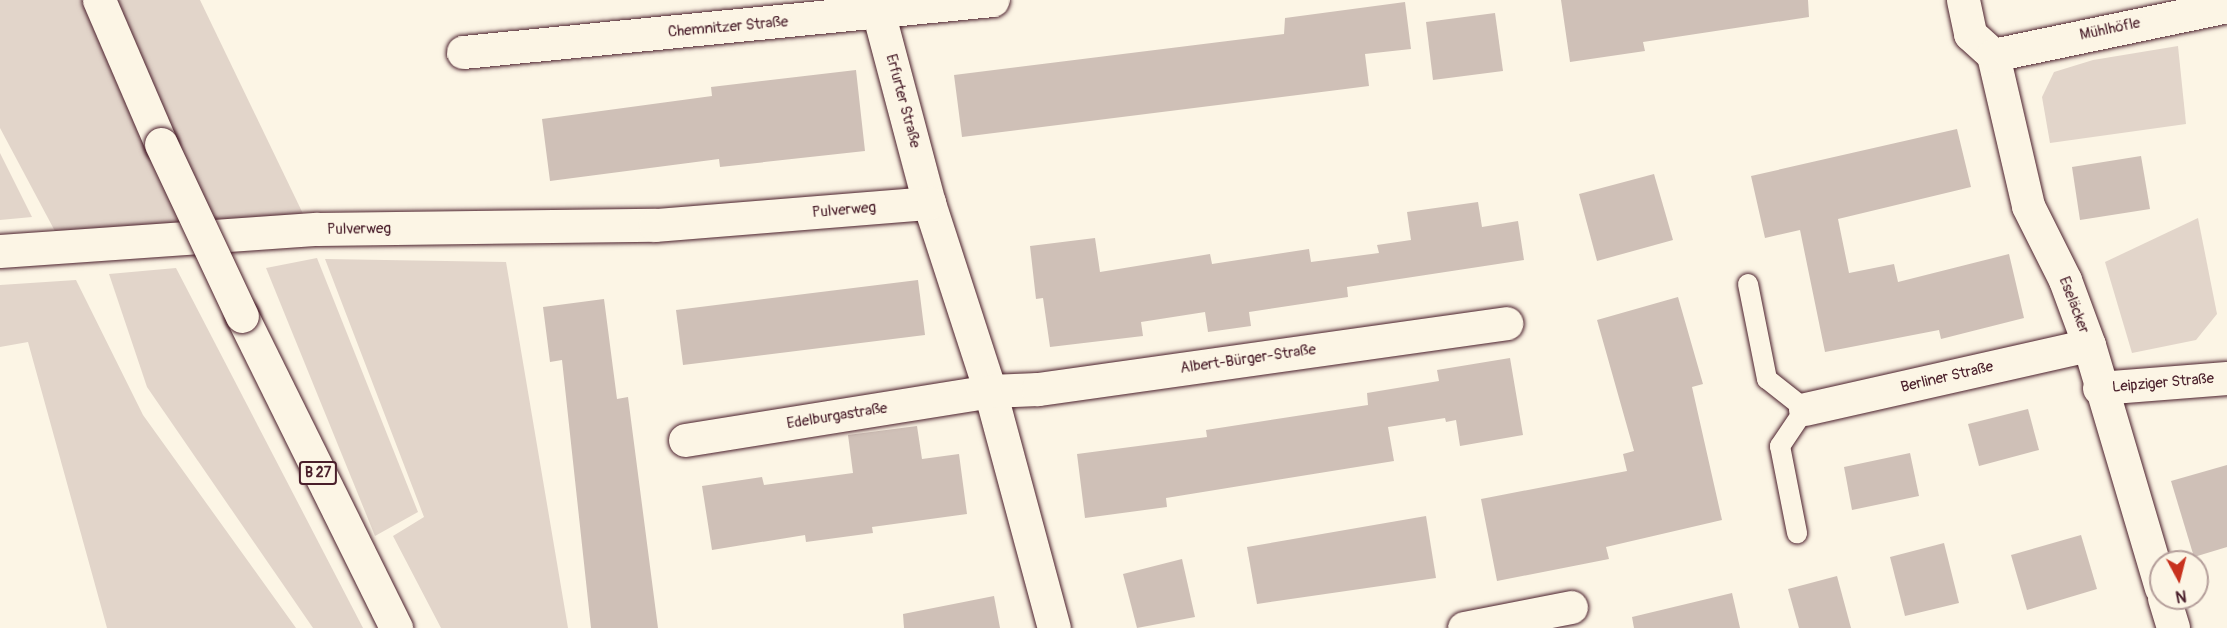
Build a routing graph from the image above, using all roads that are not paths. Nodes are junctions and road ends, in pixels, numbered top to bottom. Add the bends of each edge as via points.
1 (99, 0) edge
2 (992, 0) edge
3 (1963, 0) edge
4 (2227, 6) edge
5 (877, 7) edge
6 (2181, 7) edge
7 (1982, 44) junction
8 (463, 52) dead end
9 (929, 203) junction
10 (0, 251) edge
11 (1748, 285) dead end
12 (1506, 323) dead end
13 (2089, 345) junction
14 (2227, 378) edge
15 (2099, 388) junction
16 (990, 391) junction
17 (1805, 409) junction
18 (685, 440) dead end
19 (1797, 533) dead end
20 (2149, 550) edge
21 (1571, 607) dead end
22 (2168, 610) edge
23 (396, 628) edge
24 (1054, 628) edge
25 (1464, 628) edge
26 (2174, 628) edge

1 - 23 street, B 27, bridge via 242,316
2 - 5 street, Chemnitzer Straße
3 - 7 street, Eseläcker
4 - 6 street, Mühlhöfle
5 - 8 street, Chemnitzer Straße
5 - 9 street, Erfurter Straße
6 - 7 street, Mühlhöfle
7 - 13 street, Eseläcker via 2028,206 2065,280
9 - 10 street, Pulverweg via 655,225 317,230
9 - 16 street
11 - 17 lane via 1767,379
12 - 16 street, Albert-Bürger-Straße via 1038,389
13 - 15 street, Eseläcker
13 - 17 street, Berliner Straße
14 - 15 street, Leipziger Straße
15 - 20 street, Eseläcker
16 - 18 street, Edelburgastraße
16 - 24 street
17 - 19 lane via 1780,446
21 - 25 street
22 - 26 street

